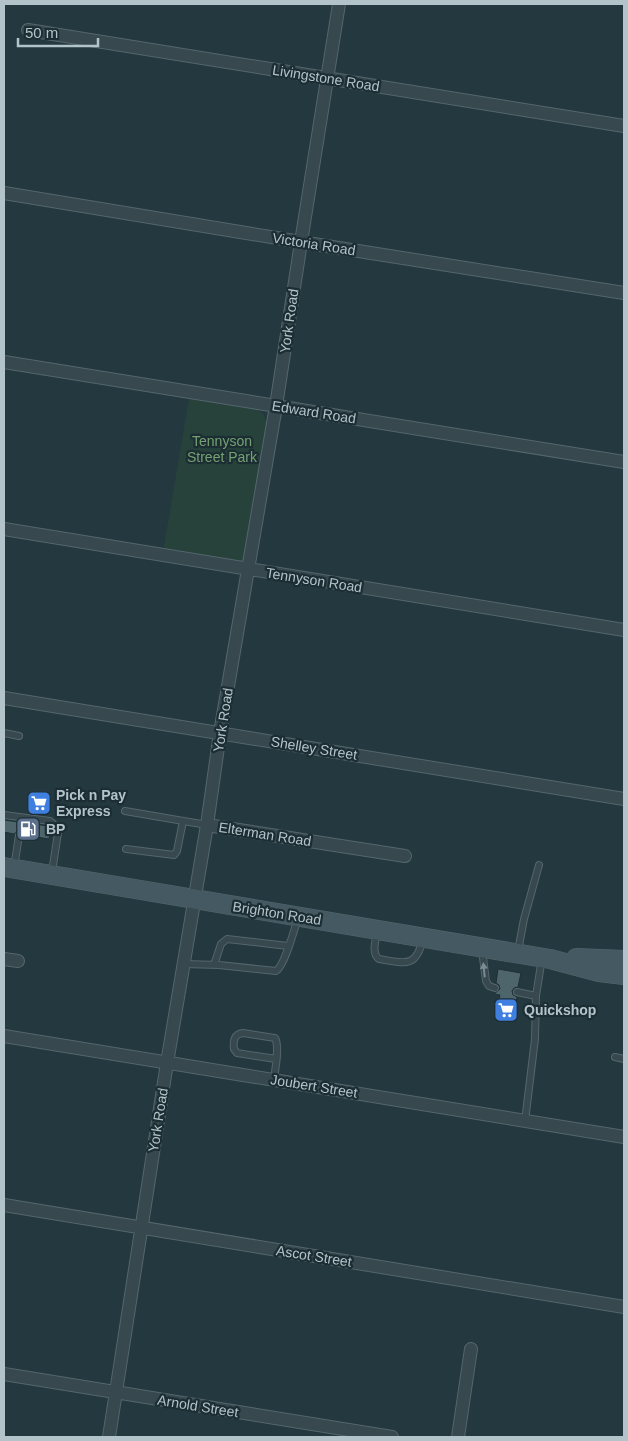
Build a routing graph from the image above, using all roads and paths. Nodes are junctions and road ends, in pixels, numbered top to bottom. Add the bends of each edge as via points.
1 (339, 4) edge
2 (28, 30) dead end
3 (327, 78) junction
4 (624, 126) edge
5 (4, 193) edge
6 (301, 242) junction
7 (624, 293) edge
8 (4, 362) edge
9 (276, 406) junction
10 (624, 462) edge
11 (4, 530) edge
12 (249, 569) junction
13 (624, 630) edge
14 (4, 698) edge
15 (4, 733) edge
16 (220, 733) junction
17 (19, 736) dead end
18 (624, 799) edge
19 (125, 811) dead end
20 (4, 815) edge
21 (183, 821) junction
22 (207, 825) junction
23 (20, 835) dead end
24 (126, 849) dead end
25 (405, 856) dead end
26 (539, 865) dead end
27 (9, 868) edge
28 (51, 876) junction
29 (194, 900) junction
30 (298, 917) junction
31 (377, 930) junction
32 (423, 938) junction
33 (288, 946) junction
34 (482, 947) junction
35 (518, 953) junction
36 (546, 958) junction
37 (4, 959) edge
38 (624, 960) edge
39 (18, 961) dead end
40 (184, 964) junction
41 (214, 965) junction
42 (624, 975) edge
43 (495, 988) dead end
44 (517, 992) dead end
45 (536, 996) junction
46 (4, 1036) edge
47 (615, 1057) dead end
48 (276, 1059) junction
49 (624, 1059) edge
50 (167, 1063) junction
51 (274, 1080) junction
52 (524, 1121) junction
53 (624, 1137) edge
54 (4, 1205) edge
55 (142, 1228) junction
56 (624, 1307) edge
57 (471, 1350) dead end
58 (4, 1374) edge
59 (115, 1393) junction
60 (108, 1437) edge
61 (392, 1437) edge
62 (458, 1437) edge

1 - 3 street, York Road
2 - 3 street, Livingstone Road
3 - 4 street, Livingstone Road
3 - 6 street, York Road
5 - 6 street, Victoria Road
6 - 7 street, Victoria Road
6 - 9 street, York Road
8 - 9 street, Edward Road
9 - 10 street, Edward Road
9 - 12 street, York Road
11 - 12 street, Tennyson Road
12 - 13 street, Tennyson Road
12 - 16 street, York Road
14 - 16 street, Shelley Street
15 - 17 lane
16 - 18 street, Shelley Street
16 - 22 street, York Road
19 - 21 lane, Elterman Road
20 - 28 lane via 50,821 57,827
21 - 22 lane, Elterman Road
21 - 24 lane via 174,855
22 - 25 street, Elterman Road
22 - 29 street, York Road
23 - 27 lane
26 - 35 lane
27 - 28 main road, Brighton Road
28 - 29 main road, Brighton Road
29 - 30 main road, Brighton Road
29 - 40 street, York Road
30 - 31 main road, Brighton Road
30 - 33 lane
31 - 32 main road, Brighton Road
31 - 32 lane via 375,952 379,959 411,961 421,948
32 - 34 main road, Brighton Road
33 - 41 lane via 276,971
33 - 41 lane via 224,940
34 - 35 main road, Brighton Road
43 -> 34 lane via 486,981
35 - 36 main road, Brighton Road
36 - 38 main road, Brighton Road
36 - 42 main road, Brighton Road
36 - 45 lane
37 - 39 street
40 - 41 lane
40 - 50 street, York Road
44 - 45 lane
45 - 52 lane
46 - 50 street, Joubert Street
47 - 49 lane
48 - 48 lane via 275,1038 243,1033 234,1038 237,1053
48 - 51 lane
50 - 51 street, Joubert Street
50 - 55 street, York Road
51 - 52 street, Joubert Street
52 - 53 street, Joubert Street
54 - 55 street, Ascot Street
55 - 56 street, Ascot Street
55 - 59 street, York Road
57 - 62 street
58 - 59 street, Arnold Street
59 - 60 street, York Road
59 - 61 street, Arnold Street

